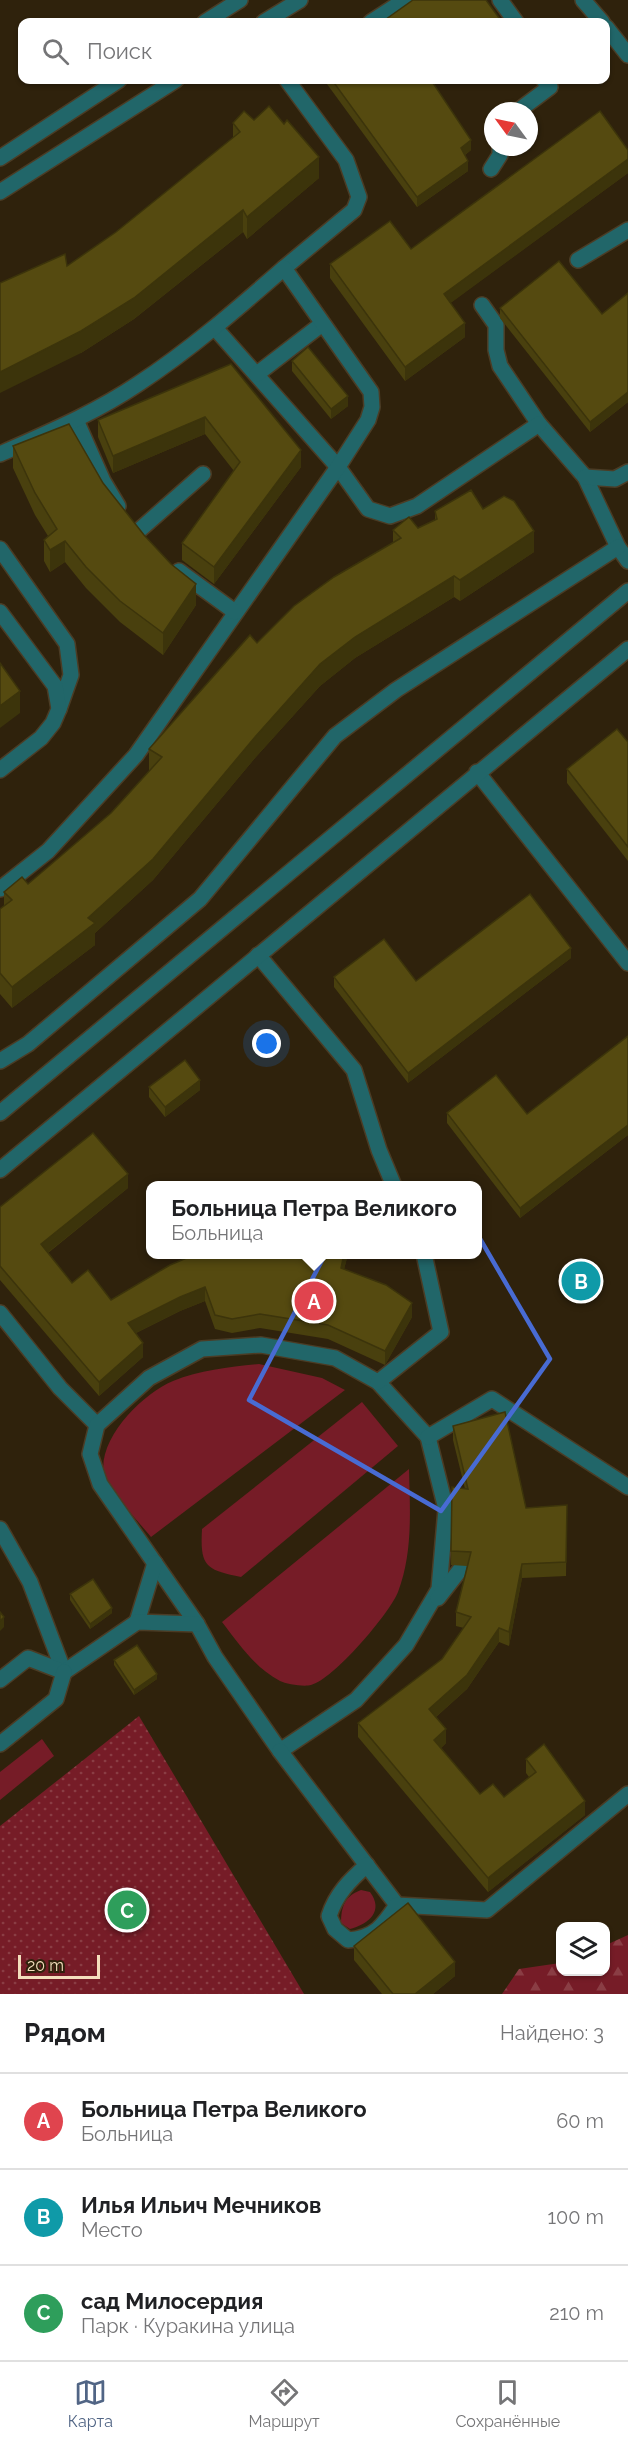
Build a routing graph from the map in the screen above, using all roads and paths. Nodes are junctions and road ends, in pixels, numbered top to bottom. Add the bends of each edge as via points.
1 (240, 0) edge
2 (300, 0) edge
3 (405, 0) edge
4 (500, 0) edge
5 (583, 0) edge
6 (212, 18) edge
7 (271, 18) edge
8 (377, 18) edge
9 (513, 18) edge
10 (599, 18) edge
11 (610, 32) edge
12 (628, 55) edge
13 (113, 84) edge
14 (170, 84) edge
15 (290, 84) edge
16 (547, 84) edge
17 (530, 102) edge
18 (499, 156) edge
19 (0, 158) edge
20 (491, 169) dead end
21 (0, 192) edge
22 (628, 230) edge
23 (578, 260) dead end
24 (285, 268) junction
25 (482, 305) dead end
26 (322, 324) junction
27 (215, 328) junction
28 (257, 374) junction
29 (76, 420) junction
30 (539, 424) junction
31 (0, 454) edge
32 (338, 466) junction
33 (628, 472) edge
34 (203, 474) dead end
35 (585, 477) junction
36 (618, 547) junction
37 (0, 549) edge
38 (628, 561) edge
39 (166, 562) edge
40 (628, 591) edge
41 (0, 612) edge
42 (235, 612) junction
43 (628, 649) edge
44 (59, 709) junction
45 (0, 770) edge
46 (477, 772) junction
47 (0, 889) edge
48 (258, 955) junction
49 (628, 963) edge
50 (0, 1061) edge
51 (0, 1113) edge
52 (0, 1170) edge
53 (392, 1181) edge
54 (425, 1259) edge
55 (0, 1313) edge
56 (378, 1382) junction
57 (97, 1425) junction
58 (428, 1437) junction
59 (437, 1467) junction
60 (628, 1487) edge
61 (462, 1502) edge
62 (0, 1529) edge
63 (155, 1563) junction
64 (462, 1566) edge
65 (423, 1617) junction
66 (136, 1622) junction
67 (197, 1624) junction
68 (64, 1672) junction
69 (0, 1680) edge
70 (0, 1744) edge
71 (280, 1751) junction
72 (628, 1794) edge
73 (366, 1864) junction
74 (397, 1905) junction

1 - 6 street
2 - 7 street
3 - 8 street
4 - 9 street
5 - 10 street
11 - 12 street
13 - 19 street
14 - 21 street
15 - 24 street via 346,160 359,197 354,210
16 - 17 street via 550,87
18 - 20 street
22 - 23 street
24 - 26 street
24 - 27 street
25 - 30 street via 496,325 495,350 500,366
26 - 28 street
26 - 32 street via 371,392 368,420
27 - 28 street
27 - 29 street via 138,384
28 - 32 street
29 - 31 street
29 - 34 street via 103,481 133,529
30 - 32 street via 417,506 390,516 369,509
30 - 35 street
32 - 42 street
33 - 35 street via 615,480
35 - 36 street
36 - 38 street
36 - 50 street via 396,690 335,736 200,899 28,1044
37 - 44 street via 67,644 71,675
39 - 42 street
40 - 51 street
41 - 44 street via 55,686
42 - 47 street via 136,755 48,851
43 - 46 street
44 - 45 street via 41,738
46 - 48 street
46 - 49 street
48 - 52 street
48 - 53 street via 354,1070
54 - 56 street via 441,1332
55 - 57 street via 60,1388
56 - 57 street via 335,1358 261,1345 202,1349 150,1378
56 - 58 street
57 - 63 street via 90,1454 100,1484
58 - 59 street
58 - 60 street via 492,1399
59 - 61 street
59 - 65 street via 446,1509 439,1589
62 - 68 street via 30,1582
63 - 66 street
63 - 67 street
64 - 65 street
65 - 71 street via 406,1645 356,1700
66 - 67 street
66 - 68 street
67 - 71 street
68 - 69 street via 28,1658
68 - 70 street via 56,1699
71 - 73 street
72 - 74 street via 487,1910
73 - 74 street
73 - 74 street via 334,1900 329,1916 335,1929 348,1940 366,1938 384,1924

